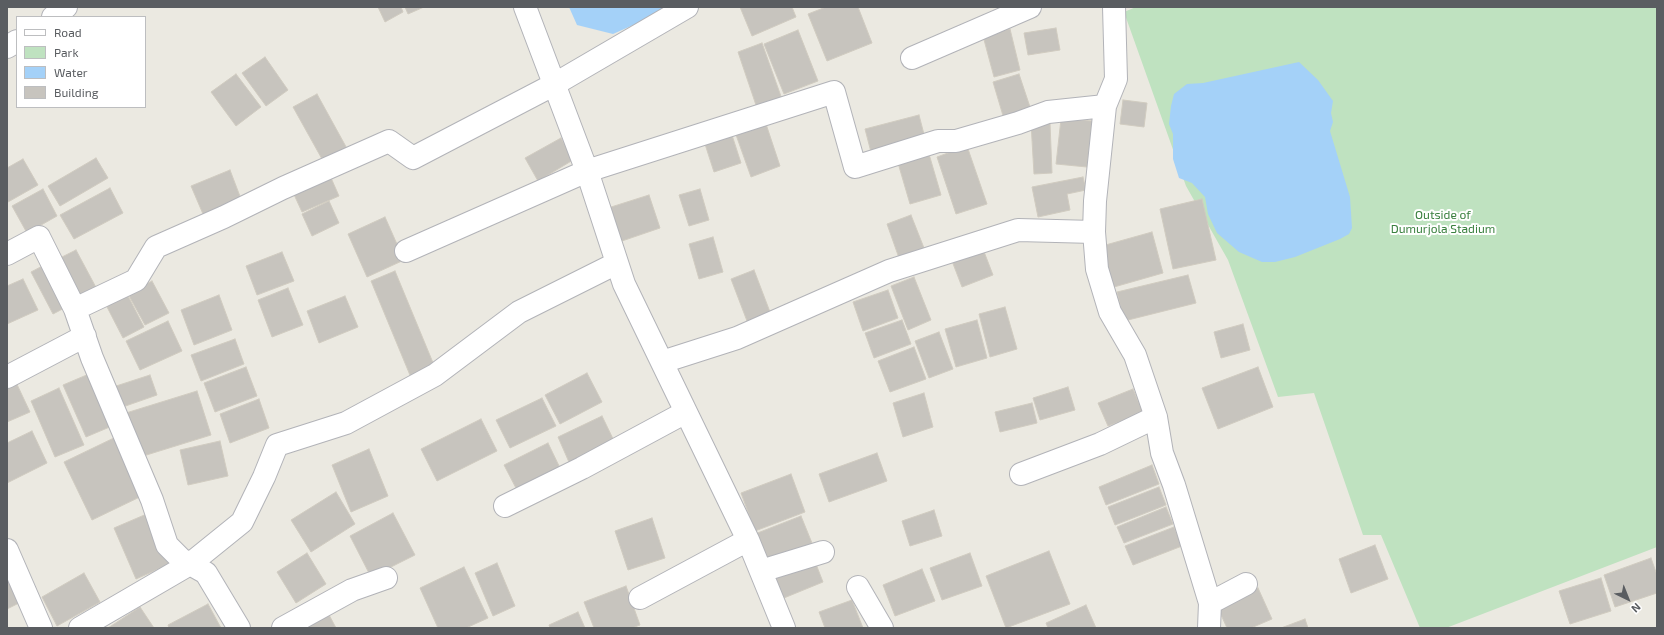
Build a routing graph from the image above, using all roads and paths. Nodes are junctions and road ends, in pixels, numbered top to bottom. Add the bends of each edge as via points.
1 (44, 7) edge
2 (66, 7) edge
3 (525, 7) edge
4 (687, 7) edge
5 (1030, 7) edge
6 (1114, 7) edge
7 (49, 16) edge
8 (54, 16) edge
9 (16, 42) edge
10 (7, 47) edge
11 (912, 58) dead end
12 (555, 84) junction
13 (1105, 106) junction
14 (587, 171) junction
15 (1094, 232) junction
16 (406, 251) dead end
17 (7, 254) edge
18 (617, 263) junction
19 (75, 309) junction
20 (85, 336) junction
21 (662, 362) junction
22 (7, 377) edge
23 (686, 412) junction
24 (1156, 417) junction
25 (1021, 474) dead end
26 (505, 506) dead end
27 (748, 540) junction
28 (7, 550) edge
29 (823, 552) dead end
30 (190, 564) junction
31 (761, 571) junction
32 (386, 578) dead end
33 (1246, 584) dead end
34 (858, 587) dead end
35 (640, 598) dead end
36 (1210, 603) junction
37 (41, 628) edge
38 (80, 628) edge
39 (239, 628) edge
40 (283, 628) edge
41 (784, 628) edge
42 (882, 628) edge
43 (1209, 628) edge

1 - 7 street
2 - 8 street
3 - 12 street
4 - 12 street
5 - 11 street
6 - 13 street via 1116,79
9 - 10 street
12 - 14 street
12 - 19 street via 413,158 389,140 156,247 136,280
13 - 14 street via 1048,112 956,141 938,141 855,167 834,92
13 - 15 street
14 - 16 street
14 - 18 street
15 - 21 street via 1018,230 889,271 737,338
15 - 24 street via 1097,269 1110,312 1135,355
17 - 19 street via 39,237
18 - 21 street via 624,284
18 - 30 street via 519,312 435,375 346,423 277,445 242,522
19 - 20 street
20 - 22 street
20 - 30 street via 152,500 167,545
21 - 23 street
23 - 26 street
23 - 27 street
24 - 25 street via 1100,444
24 - 36 street via 1162,453
27 - 31 street
27 - 35 street
28 - 37 street
29 - 31 street
30 - 38 street
30 - 39 street via 206,574
31 - 41 street
32 - 40 street via 352,590
33 - 36 street
34 - 42 street
36 - 43 street

